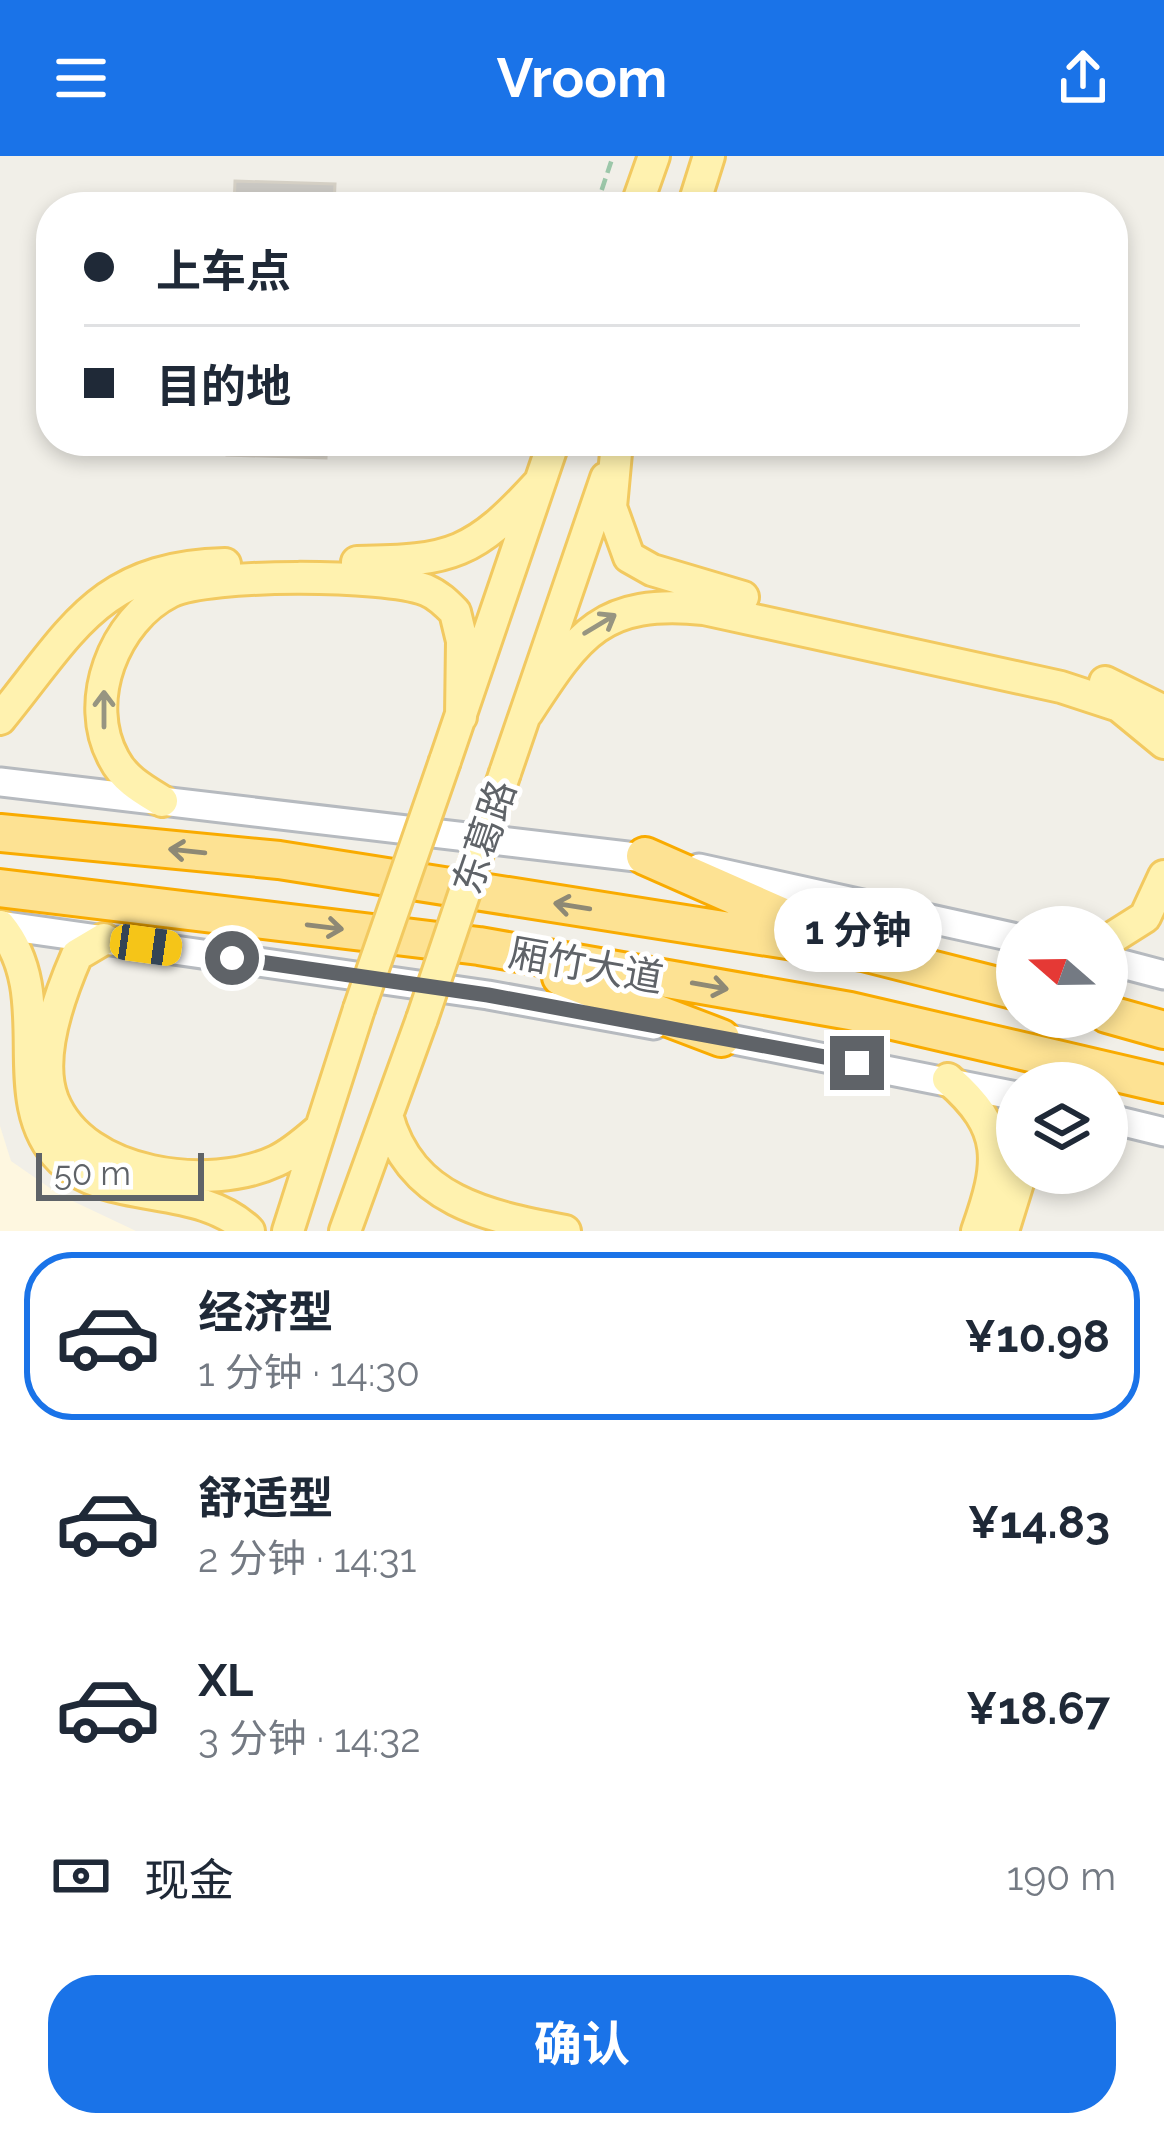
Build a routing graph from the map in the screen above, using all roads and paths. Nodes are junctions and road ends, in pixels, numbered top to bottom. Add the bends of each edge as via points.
1 (614, 156) edge
2 (654, 156) edge
3 (709, 156) edge
4 (601, 192) edge
5 (641, 192) edge
6 (698, 192) edge
7 (549, 456) edge
8 (613, 456) edge
9 (616, 456) edge
10 (539, 483) junction
11 (1164, 711) edge
12 (527, 713) junction
13 (461, 717) junction
14 (0, 719) edge
15 (1164, 743) edge
16 (0, 782) edge
17 (162, 801) junction
18 (0, 833) edge
19 (644, 856) junction
20 (1164, 876) edge
21 (0, 888) edge
22 (0, 926) edge
23 (1128, 928) edge
24 (996, 933) edge
25 (104, 939) junction
26 (478, 946) junction
27 (862, 952) junction
28 (1128, 966) edge
29 (1164, 976) edge
30 (996, 986) edge
31 (1128, 1020) edge
32 (1164, 1030) edge
33 (721, 1038) junction
34 (949, 1079) junction
35 (1164, 1084) edge
36 (996, 1091) edge
37 (387, 1115) junction
38 (1128, 1123) edge
39 (321, 1128) junction
40 (1164, 1132) edge
41 (1015, 1194) edge
42 (249, 1231) edge
43 (288, 1231) edge
44 (344, 1231) edge
45 (565, 1231) edge
46 (977, 1231) edge
47 (1003, 1231) edge

1 - 4 path
2 - 5 main road
3 - 6 main road
7 - 10 main road, 东葛路
8 - 12 main road, 东葛路
9 - 11 main road via 611,507 619,537 628,557 652,570 1100,680
10 - 13 main road, 东葛路
10 - 14 main road via 499,527 443,558 196,565 148,575 81,617
12 -> 15 main road via 590,626 661,605 1061,688 1119,706
12 - 37 main road, 东葛路, bridge
17 -> 13 main road via 114,760 102,697 119,638 172,590 349,579 423,589 455,612
13 - 39 main road, 东葛路, bridge
16 - 17 main road
17 - 19 main road
27 -> 18 highway, 厢竹大道 via 279,860
19 - 24 main road
19 - 27 highway
20 - 23 main road via 1145,917
21 -> 26 highway, 厢竹大道
22 - 25 main road
22 - 42 main road via 21,954 30,990 31,1102 61,1160 88,1175 210,1207
25 - 33 main road
25 - 39 main road via 77,955 50,1059 52,1098 98,1149 149,1172 244,1172 275,1162
26 - 33 highway
26 -> 35 highway, 厢竹大道 via 850,1011
27 - 30 highway, 厢竹大道
28 - 29 main road
31 - 32 highway
33 - 34 main road
34 - 36 main road
34 - 46 main road via 973,1100 995,1142
37 - 44 main road, 东葛路
37 - 45 main road via 396,1150 442,1192 502,1219
38 - 40 main road
39 - 43 main road, 东葛路
41 - 47 main road

